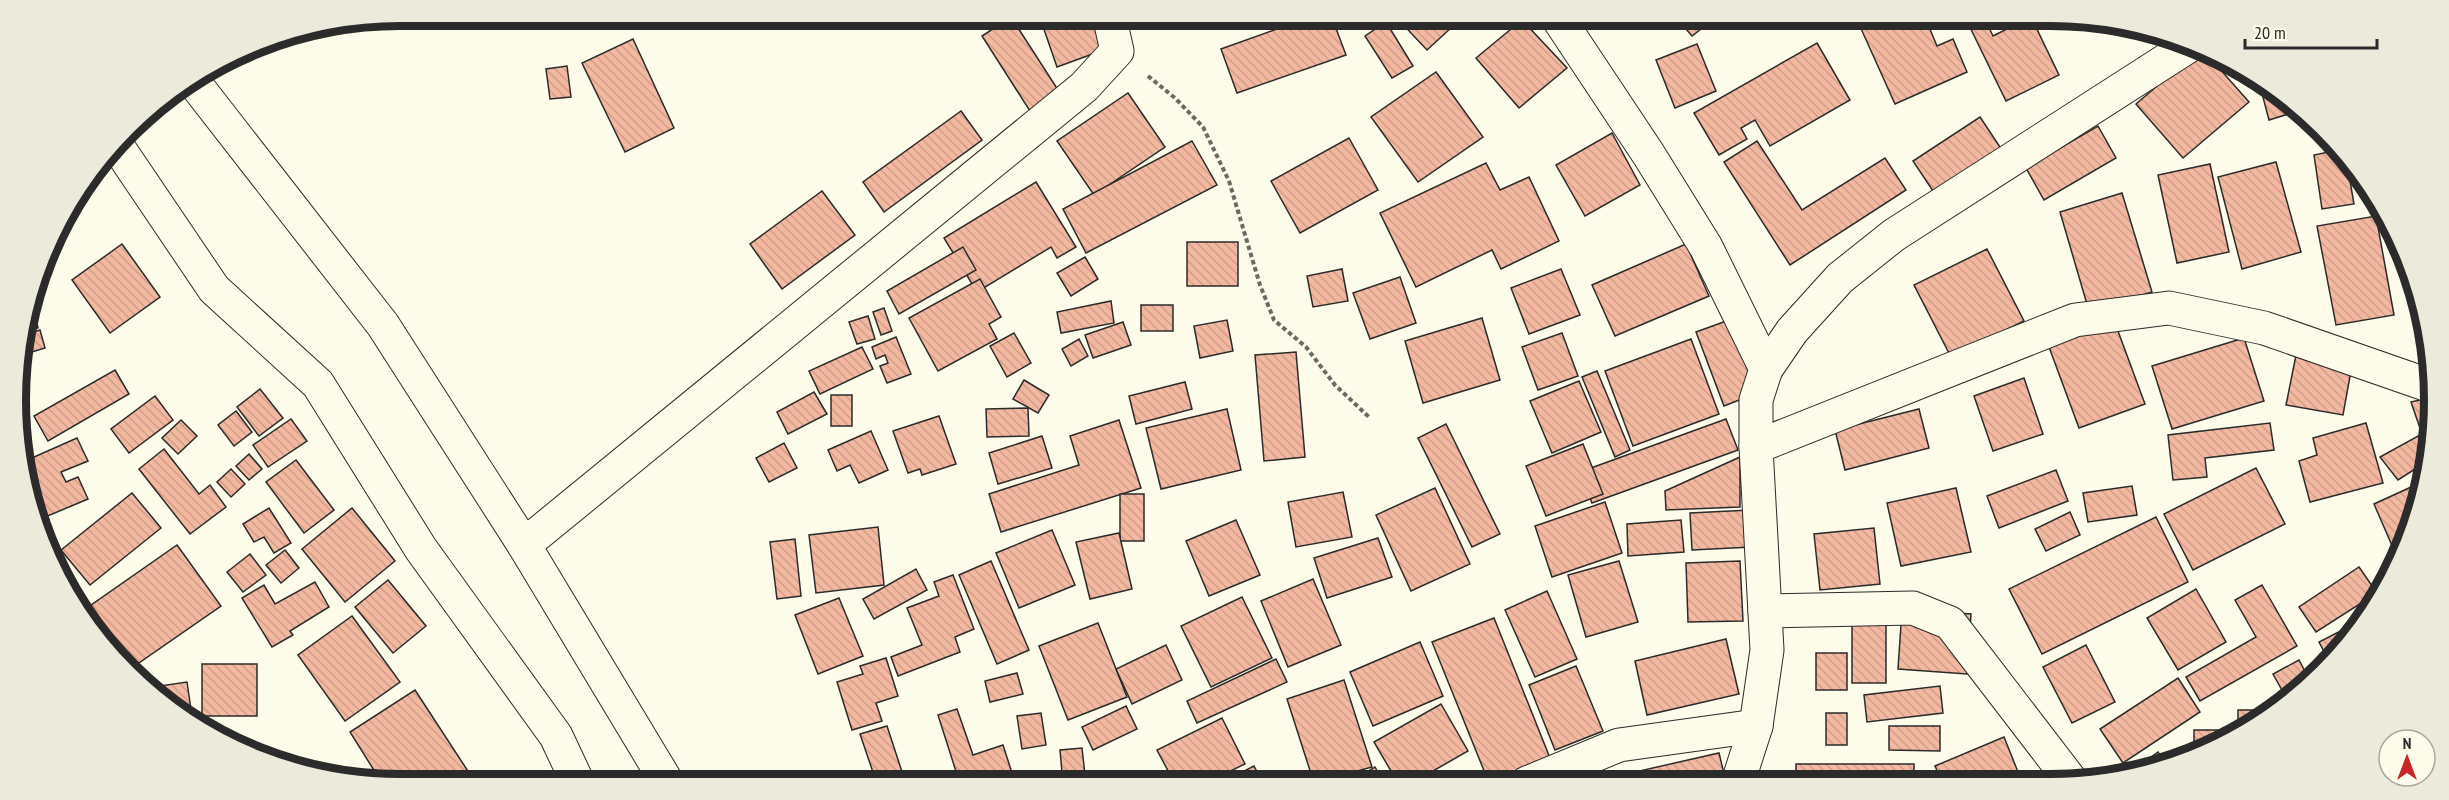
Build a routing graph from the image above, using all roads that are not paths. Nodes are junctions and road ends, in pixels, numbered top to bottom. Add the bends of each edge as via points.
1 (1111, 26) edge
2 (1563, 26) edge
3 (2182, 50) edge
4 (197, 86) edge
5 (120, 150) edge
6 (1766, 369) junction
7 (2423, 383) edge
8 (1756, 447) junction
9 (524, 544) junction
10 (1765, 611) junction
11 (1756, 726) junction
12 (574, 774) edge
13 (662, 774) edge
14 (1549, 774) edge
15 (1741, 774) edge
16 (2066, 774) edge

1 - 9 main road via 1117,51 1084,87
2 - 6 main road via 1706,247
3 - 6 main road via 1894,235 1840,278 1791,331
4 - 9 main road via 383,326
5 - 12 main road via 214,289 318,384 421,549 556,736
6 - 8 main road via 1756,400
7 - 8 main road via 2264,328 2169,308 2075,320
8 - 10 main road
9 - 13 main road
10 - 11 main road via 1767,650
10 - 16 main road via 1913,608 1950,623
11 - 14 main road via 1618,745
11 - 15 main road

